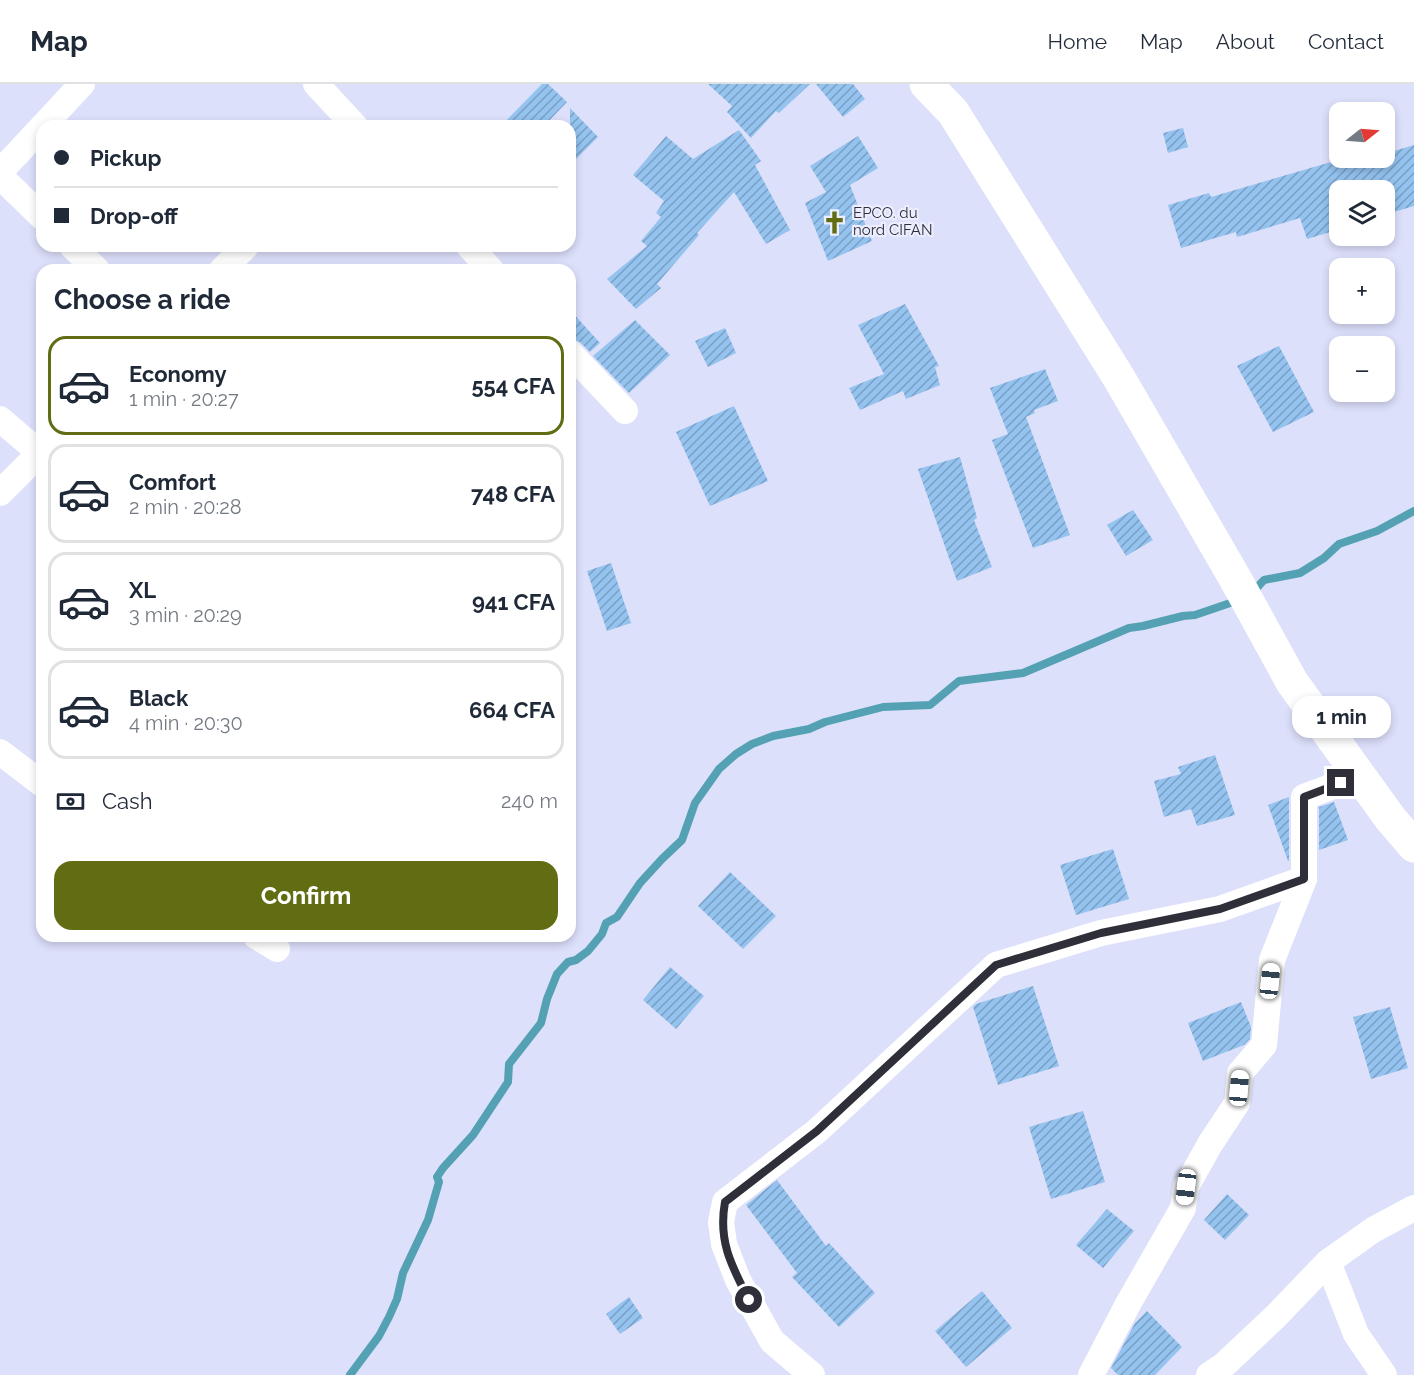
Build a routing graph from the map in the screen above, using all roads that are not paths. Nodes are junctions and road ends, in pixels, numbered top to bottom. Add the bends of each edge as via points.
1 (82, 84) edge
2 (316, 84) edge
3 (926, 84) edge
4 (48, 120) edge
5 (349, 120) edge
6 (36, 133) edge
7 (0, 174) edge
8 (36, 211) edge
9 (78, 252) edge
10 (240, 252) edge
11 (474, 252) edge
12 (91, 264) edge
13 (228, 264) edge
14 (485, 264) edge
15 (576, 359) edge
16 (625, 411) dead end
17 (0, 419) edge
18 (36, 449) edge
19 (36, 458) edge
20 (0, 493) edge
21 (0, 752) edge
22 (1360, 776) junction
23 (36, 778) edge
24 (1414, 846) edge
25 (1304, 879) junction
26 (1414, 1208) edge
27 (1328, 1262) junction
28 (812, 1375) edge
29 (1091, 1375) edge
30 (1209, 1375) edge
31 (1384, 1375) edge

1 - 4 street
2 - 5 street
3 - 22 street via 953,112 1119,378 1292,682
6 - 7 street
7 - 8 street
9 - 12 street
10 - 13 street
11 - 14 street
15 - 16 street
17 - 18 street
19 - 20 street
21 - 23 street
22 - 24 street
22 - 25 street via 1304,797
25 - 28 street via 1220,909 1101,933 996,965 817,1131 725,1202 724,1244 738,1280 772,1341
25 - 29 street via 1272,960 1264,1045 1240,1073 1237,1103 1186,1187 1183,1208
26 - 27 street via 1373,1230
27 - 30 street via 1275,1317
27 - 31 street via 1356,1334

